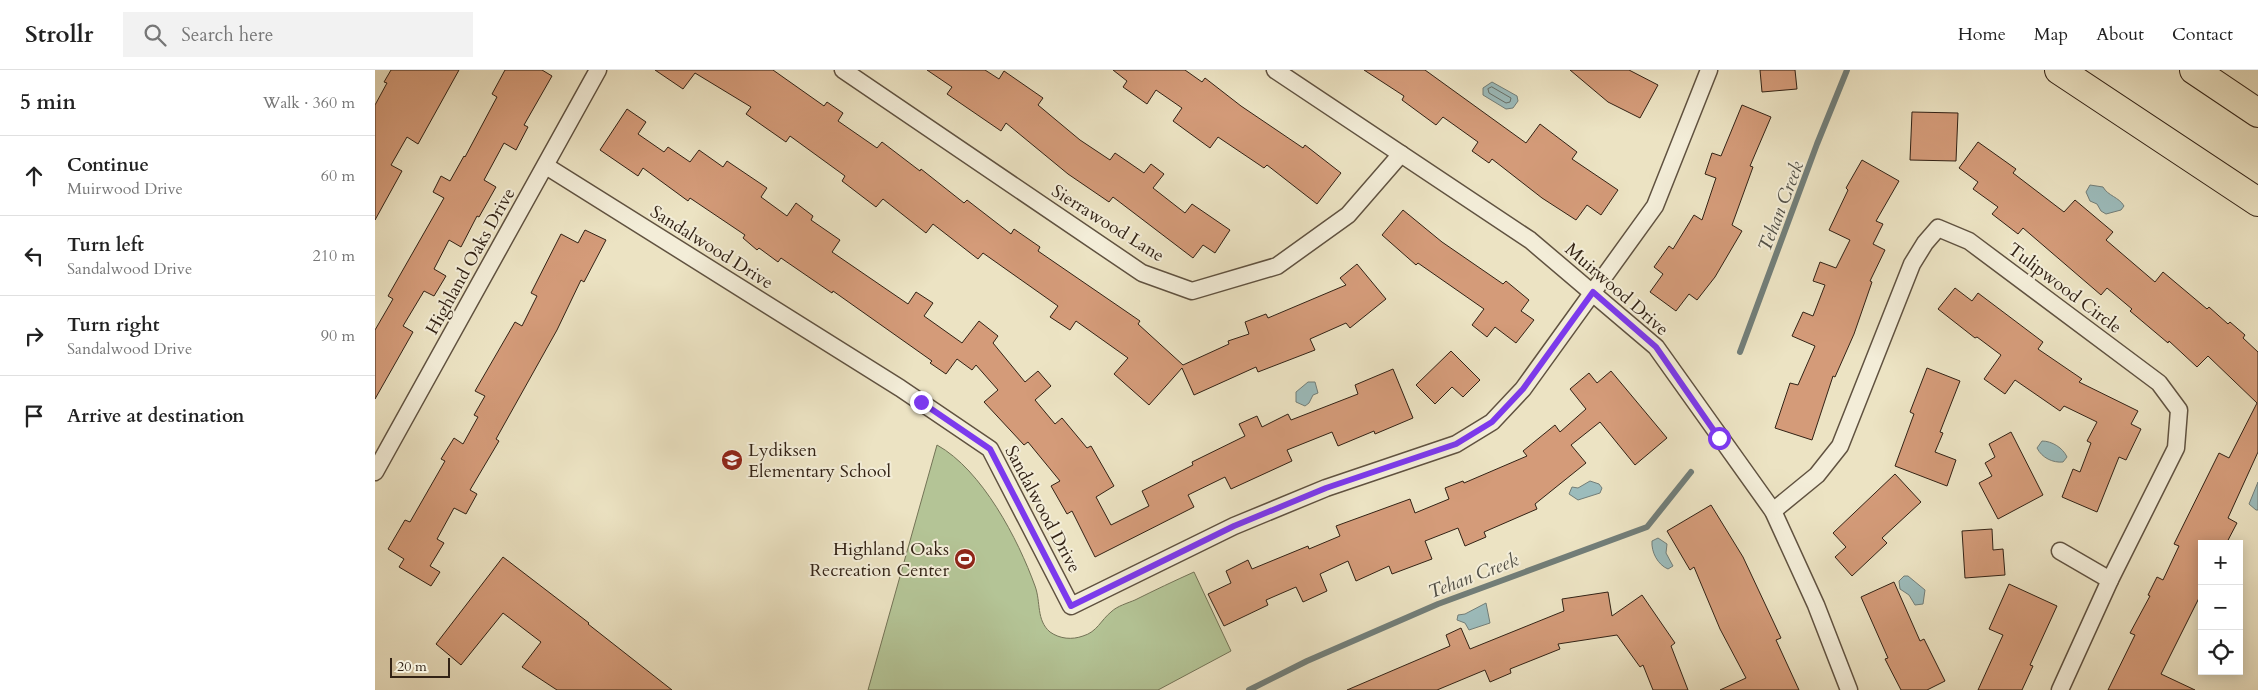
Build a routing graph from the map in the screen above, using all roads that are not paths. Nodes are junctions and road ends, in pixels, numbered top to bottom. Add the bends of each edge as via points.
1 (598, 70) edge
2 (843, 70) edge
3 (1275, 70) edge
4 (1709, 70) edge
5 (2059, 70) edge
6 (2194, 70) edge
7 (2258, 113) edge
8 (1401, 154) junction
9 (546, 166) junction
10 (2258, 202) edge
11 (1593, 292) junction
12 (380, 453) edge
13 (375, 472) edge
14 (1773, 511) junction
15 (2060, 551) dead end
16 (2110, 580) junction
17 (1849, 690) edge
18 (2060, 690) edge

1 - 9 street, Highland Oaks Drive
2 - 8 street, Sierrawood Lane via 1142,273 1192,291 1277,266 1348,215
3 - 8 street, Muirwood Drive
4 - 11 street via 1655,206
5 - 10 highway
6 - 7 highway
8 - 11 street, Muirwood Drive via 1529,240
9 - 11 street, Sandalwood Drive via 900,388 990,449 1071,606 1234,526 1326,488 1456,444 1492,422 1523,389
9 - 12 street, Highland Oaks Drive
11 - 14 street, Muirwood Drive via 1656,347
12 - 13 street, Highland Oaks Drive
14 - 16 street, Tulipwood Circle via 1817,475 1840,446 1912,264 1938,228 1969,241 2159,383 2179,410 2176,448
14 - 17 street, Muirwood Drive via 1816,605
15 - 16 street
16 - 18 street, Tulipwood Circle

